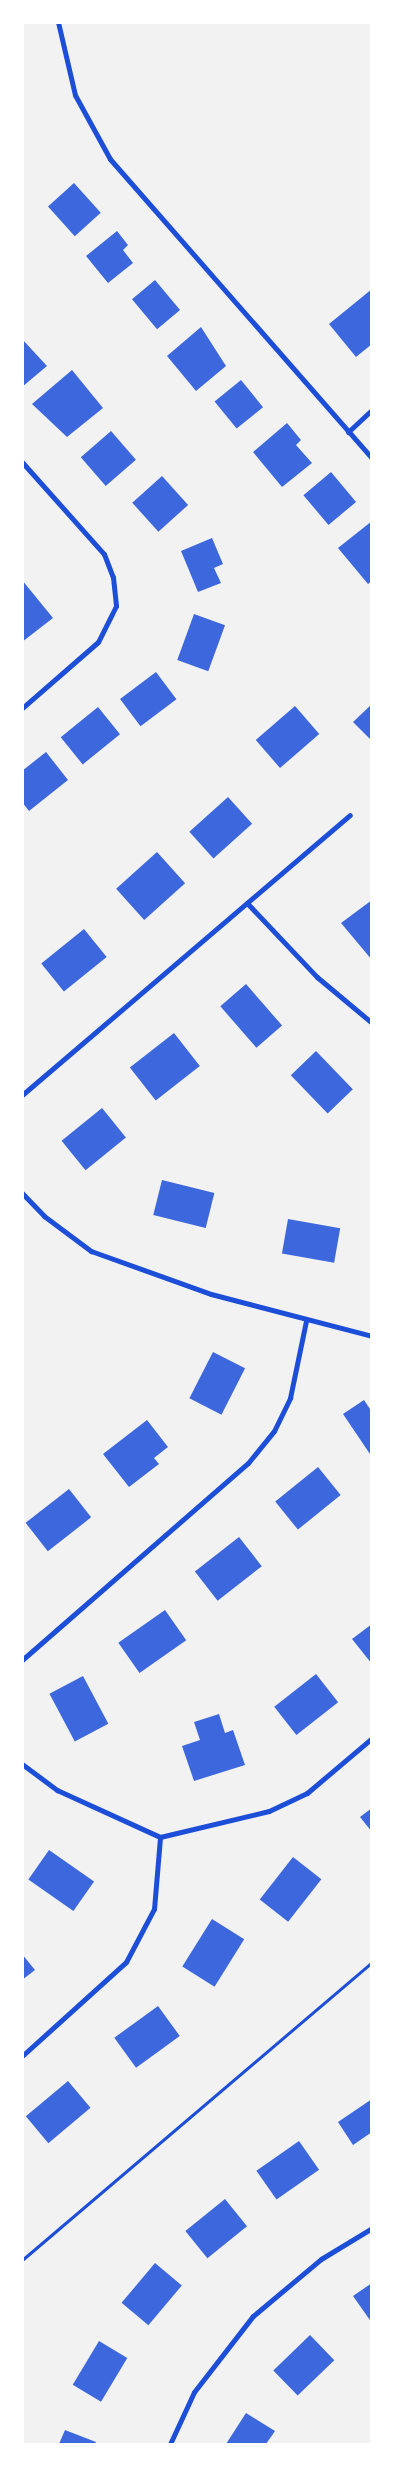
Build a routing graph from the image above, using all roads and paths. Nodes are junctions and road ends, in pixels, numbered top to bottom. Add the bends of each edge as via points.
1 (58, 22) edge
2 (372, 410) edge
3 (348, 432) junction
4 (372, 458) edge
5 (22, 462) edge
6 (22, 708) edge
7 (350, 815) dead end
8 (247, 903) junction
9 (372, 1023) edge
10 (22, 1095) edge
11 (22, 1193) edge
12 (306, 1321) junction
13 (372, 1336) edge
14 (22, 1660) edge
15 (372, 1738) edge
16 (22, 1764) edge
17 (160, 1837) junction
18 (372, 1962) edge
19 (22, 2056) edge
20 (372, 2228) edge
21 (22, 2260) edge
22 (170, 2444) edge

1 - 3 street via 75,95 110,159
2 - 3 street
3 - 4 street
5 - 6 street via 104,554 114,578 116,606 98,642
7 - 8 street
8 - 9 street via 317,977
8 - 10 street
11 - 12 street via 44,1216 91,1251 159,1277
12 - 13 street
12 - 14 street via 290,1398 274,1431 248,1463
15 - 17 street via 307,1793 269,1812
16 - 17 street via 57,1790
17 - 19 street via 154,1909 126,1962
18 - 21 path
20 - 22 street via 321,2258 252,2316 194,2392

